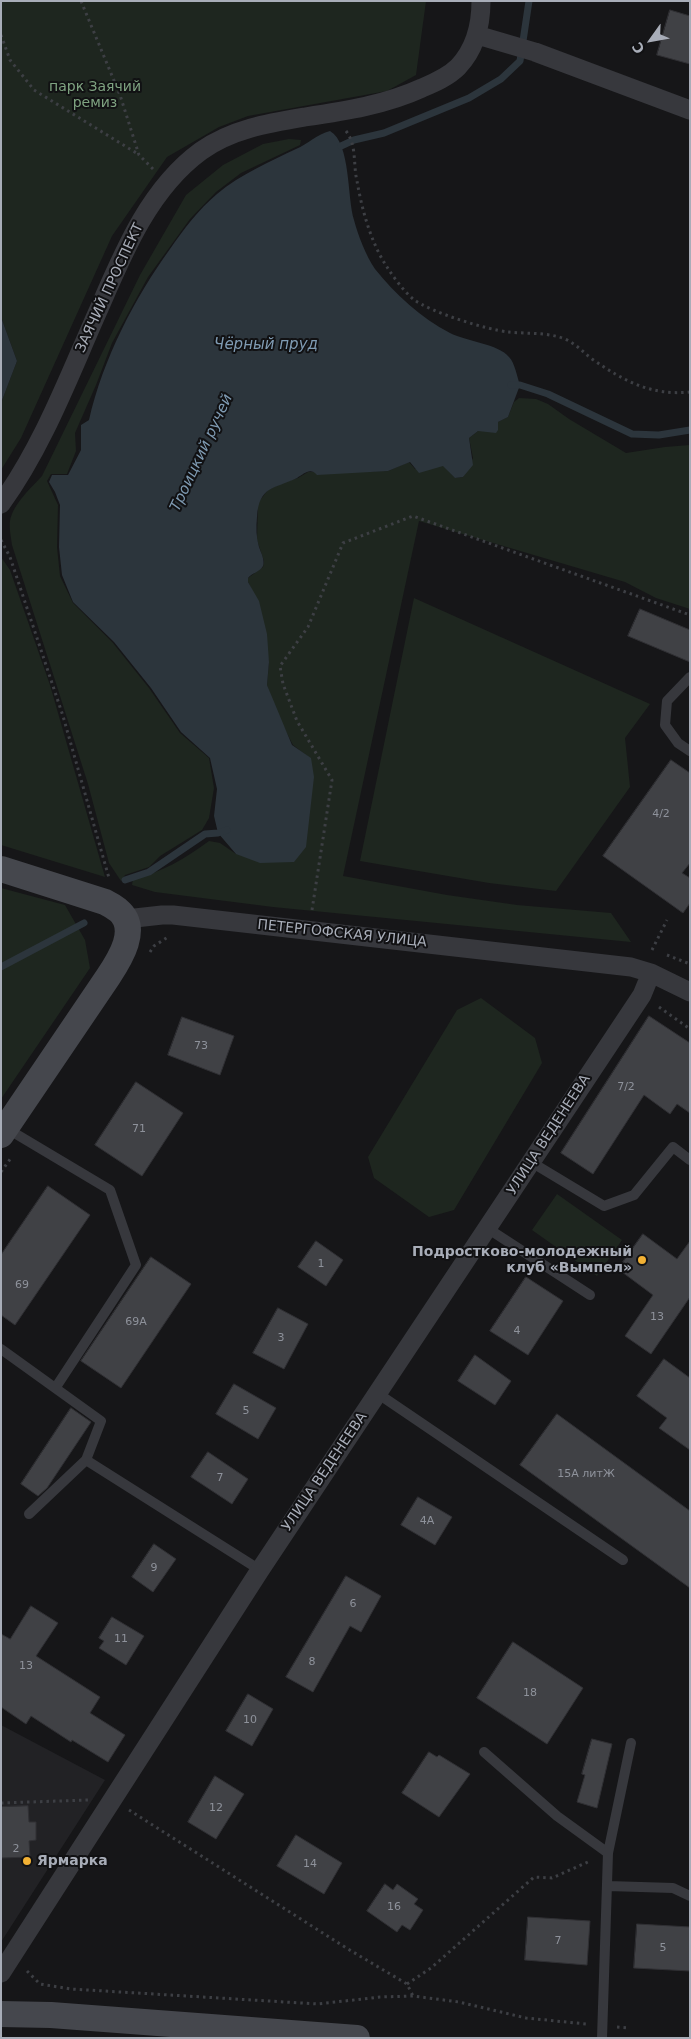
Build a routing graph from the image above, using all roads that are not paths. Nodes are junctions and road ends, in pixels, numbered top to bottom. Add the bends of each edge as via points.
1 (481, 1) edge
2 (477, 35) junction
3 (690, 110) edge
4 (1, 504) edge
5 (690, 677) edge
6 (690, 751) edge
7 (1, 869) edge
8 (126, 919) junction
9 (651, 974) junction
10 (690, 992) edge
11 (4, 1132) edge
12 (690, 1160) edge
13 (531, 1162) junction
14 (488, 1228) junction
15 (590, 1295) dead end
16 (1, 1349) edge
17 (56, 1387) junction
18 (377, 1393) junction
19 (86, 1460) junction
20 (29, 1514) dead end
21 (623, 1560) dead end
22 (260, 1570) junction
23 (631, 1743) dead end
24 (484, 1752) dead end
25 (608, 1853) junction
26 (608, 1886) junction
27 (690, 1896) edge
28 (1, 1973) edge
29 (1, 2014) edge
30 (285, 2035) edge
31 (357, 2038) edge
32 (602, 2038) edge

1 - 2 street, ЗАЯЧИЙ ПРОСПЕКТ
2 - 3 street via 535,52
2 - 4 street, ЗАЯЧИЙ ПРОСПЕКТ via 456,69 434,83 385,102 238,132 202,150 177,172 140,224 117,267 35,448
5 - 6 lane via 667,701 665,726 678,743
7 - 8 main road via 105,902 119,910
8 - 9 street, ПЕТЕРГОФСКАЯ УЛИЦА via 173,915 631,967
8 - 11 main road via 127,939 123,954
9 - 10 street, ПЕТЕРГОФСКАЯ УЛИЦА
9 - 13 street, УЛИЦА ВЕДЕНЕЕВА via 642,995
11 - 17 lane via 110,1190 136,1265
12 - 13 lane via 672,1148 634,1195 604,1206
13 - 14 street, УЛИЦА ВЕДЕНЕЕВА
14 - 15 lane
14 - 18 street, УЛИЦА ВЕДЕНЕЕВА
16 - 17 lane
17 - 19 lane via 101,1421
18 - 21 lane
18 - 22 street, УЛИЦА ВЕДЕНЕЕВА
19 - 20 lane
19 - 22 lane
22 - 28 street, УЛИЦА ВЕДЕНЕЕВА
23 - 25 lane
24 - 25 lane via 557,1816
25 - 26 lane
26 - 27 lane via 673,1888
26 - 32 lane
29 - 30 main road via 51,2015 128,2025
30 - 31 main road

